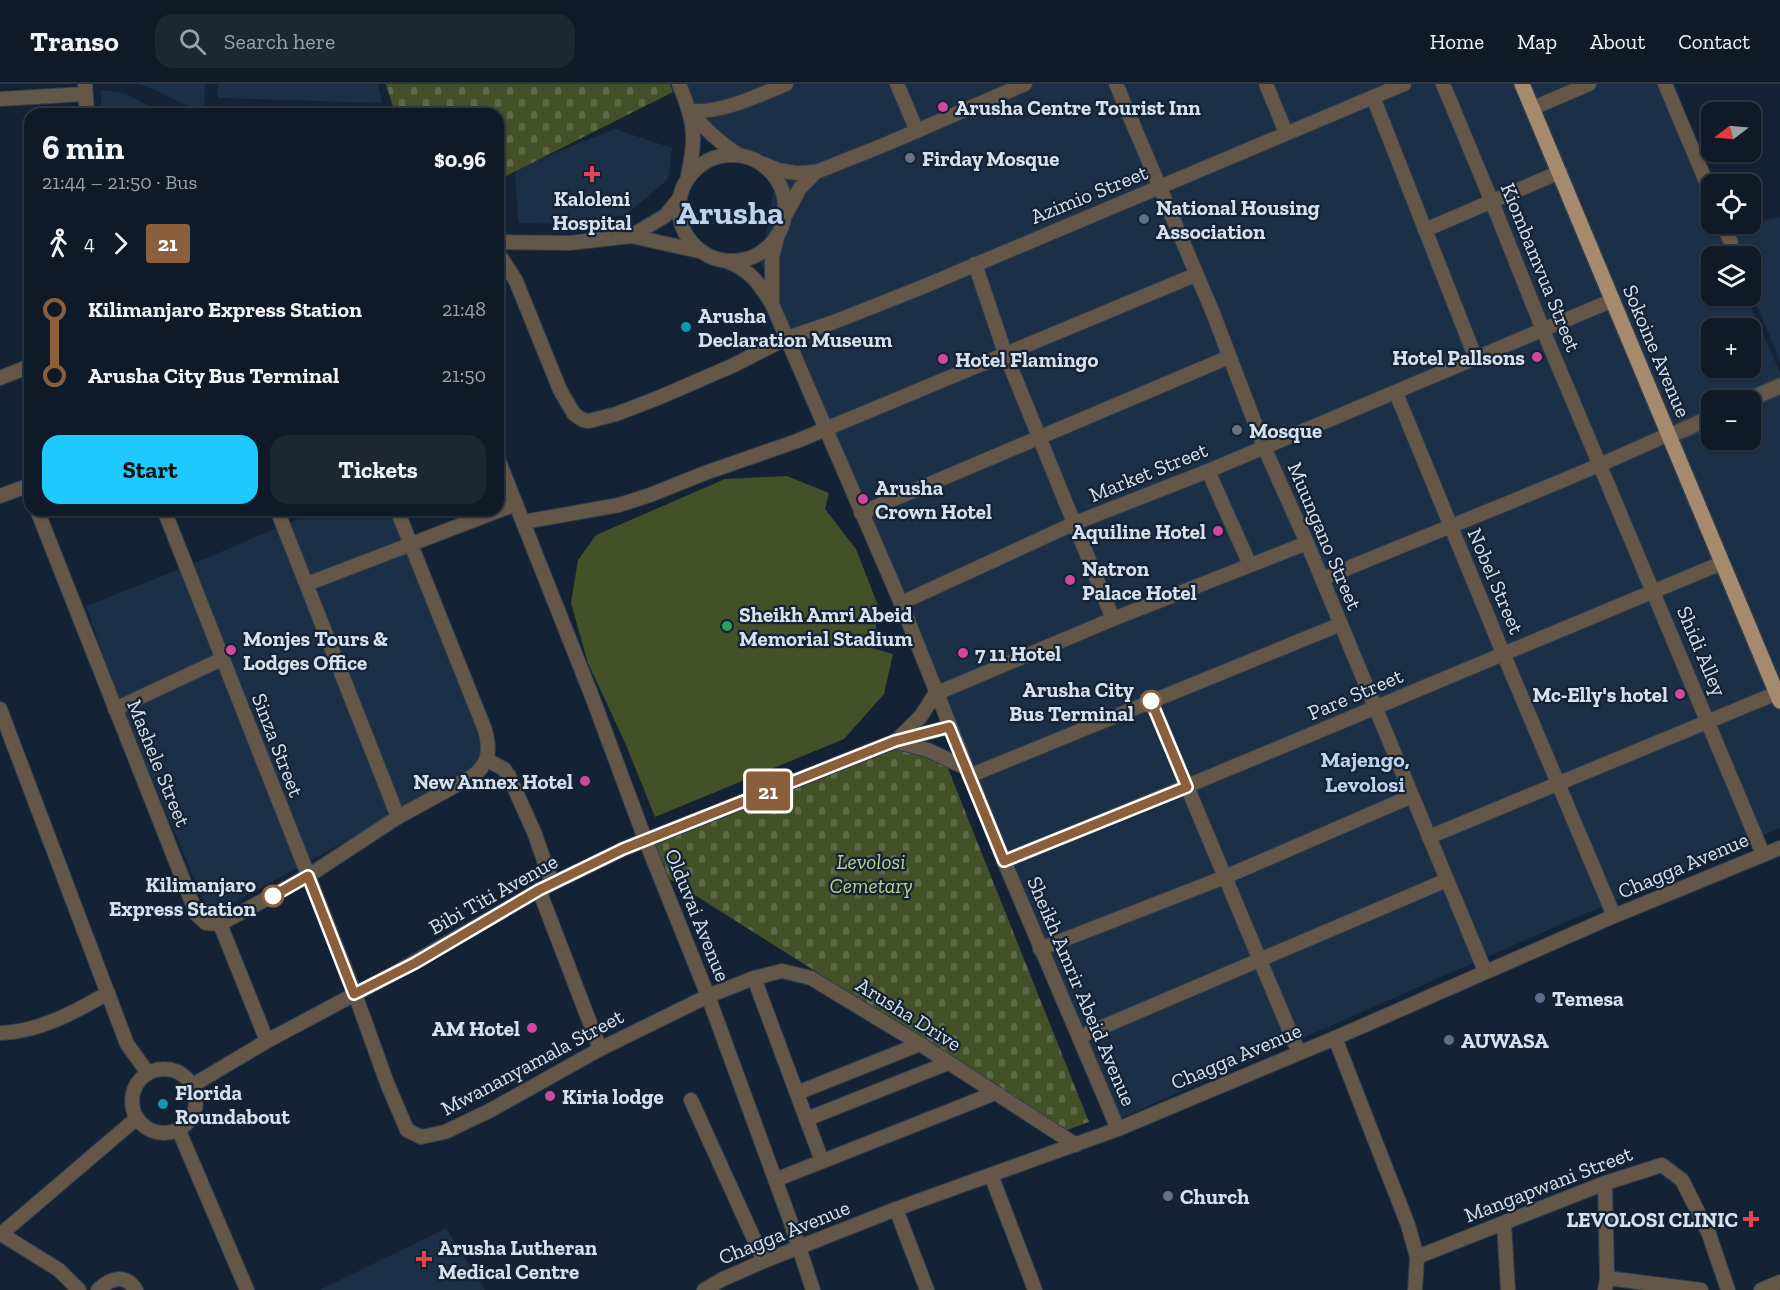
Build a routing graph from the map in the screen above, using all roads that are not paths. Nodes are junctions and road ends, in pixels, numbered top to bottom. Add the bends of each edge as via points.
1 (679, 84) edge
2 (786, 84) edge
3 (897, 84) edge
4 (1025, 84) edge
5 (1116, 84) edge
6 (1266, 84) edge
7 (1404, 84) edge
8 (1443, 84) edge
9 (1522, 84) edge
10 (1588, 84) edge
11 (1665, 84) edge
12 (85, 89) edge
13 (1373, 97) junction
14 (0, 99) edge
15 (87, 108) edge
16 (1533, 108) junction
17 (690, 111) junction
18 (917, 131) junction
19 (1286, 133) junction
20 (738, 154) junction
21 (761, 163) junction
22 (816, 172) junction
23 (1560, 172) junction
24 (1703, 174) edge
25 (688, 177) junction
26 (1159, 189) junction
27 (679, 199) junction
28 (1492, 202) junction
29 (783, 224) junction
30 (1425, 230) junction
31 (1727, 234) edge
32 (632, 236) junction
33 (777, 237) junction
34 (504, 242) edge
35 (1731, 243) dead end
36 (699, 251) junction
37 (727, 261) junction
38 (975, 264) junction
39 (504, 268) edge
40 (1195, 275) junction
41 (1613, 300) junction
42 (772, 304) junction
43 (1543, 330) junction
44 (787, 338) junction
45 (1005, 353) junction
46 (1229, 357) junction
47 (1476, 359) junction
48 (24, 368) edge
49 (0, 378) edge
50 (1780, 386) edge
51 (1396, 393) junction
52 (1761, 394) edge
53 (1701, 422) edge
54 (825, 429) junction
55 (1669, 435) junction
56 (1040, 436) junction
57 (1264, 447) junction
58 (1601, 465) junction
59 (1208, 471) junction
60 (504, 474) edge
61 (24, 489) edge
62 (0, 496) edge
63 (516, 504) junction
64 (504, 509) edge
65 (861, 513) junction
66 (39, 516) edge
67 (166, 516) edge
68 (279, 516) edge
69 (399, 516) edge
70 (484, 516) edge
71 (523, 522) junction
72 (1075, 524) junction
73 (1450, 525) junction
74 (1306, 543) junction
75 (411, 544) junction
76 (1722, 563) junction
77 (1250, 565) junction
78 (1322, 579) junction
79 (307, 584) junction
80 (1654, 591) junction
81 (901, 603) junction
82 (1113, 619) junction
83 (1341, 624) junction
84 (1503, 653) junction
85 (222, 659) junction
86 (935, 694) junction
87 (1778, 697) edge
88 (1151, 701) junction
89 (0, 709) edge
90 (115, 709) junction
91 (1375, 709) junction
92 (1709, 722) junction
93 (949, 727) junction
94 (895, 741) junction
95 (487, 760) junction
96 (968, 772) junction
97 (1559, 784) junction
98 (1187, 787) junction
99 (1412, 796) junction
100 (398, 817) junction
101 (1429, 837) junction
102 (645, 839) junction
103 (1780, 848) edge
104 (1763, 854) junction
105 (1004, 861) junction
106 (308, 876) junction
107 (1225, 877) junction
108 (1447, 880) junction
109 (552, 883) junction
110 (539, 890) junction
111 (1614, 916) junction
112 (220, 924) junction
113 (1040, 949) junction
114 (1259, 958) junction
115 (1485, 971) junction
116 (754, 978) junction
117 (108, 993) junction
118 (354, 994) junction
119 (708, 996) junction
120 (0, 1033) edge
121 (1079, 1037) junction
122 (1335, 1038) junction
123 (267, 1041) junction
124 (920, 1044) junction
125 (600, 1048) junction
126 (1299, 1053) junction
127 (948, 1063) junction
128 (148, 1073) junction
129 (193, 1085) junction
130 (797, 1093) junction
131 (995, 1093) junction
132 (691, 1100) dead end
133 (137, 1118) junction
134 (807, 1119) junction
135 (1118, 1129) junction
136 (179, 1131) junction
137 (1076, 1146) junction
138 (822, 1161) junction
139 (991, 1175) junction
140 (775, 1180) junction
141 (1605, 1183) junction
142 (896, 1209) junction
143 (1504, 1223) junction
144 (1, 1234) edge
145 (799, 1249) junction
146 (1417, 1257) junction
147 (764, 1261) junction
148 (1780, 1281) edge
149 (1606, 1284) edge
150 (79, 1290) edge
151 (98, 1290) edge
152 (135, 1290) edge
153 (247, 1290) edge
154 (704, 1290) edge
155 (813, 1290) edge
156 (927, 1290) edge
157 (1035, 1290) edge
158 (1415, 1290) edge
159 (1508, 1290) edge
160 (1701, 1290) edge
161 (1728, 1290) edge
162 (1761, 1290) edge

1 - 17 street
2 - 17 street via 723,107
3 - 18 street
4 - 18 street
5 - 26 street, Muungano Street
6 - 19 street
7 - 13 street, Azimio Street
8 - 28 street, Kiombamvua Street
9 - 16 main road, Sokoine Avenue
10 - 16 street
11 - 24 street
12 - 14 street
12 - 15 street
13 - 19 street, Azimio Street
13 - 30 street
16 - 23 main road, Sokoine Avenue
17 - 20 street via 720,143
17 - 25 street via 694,133
18 - 22 street
19 - 26 street, Azimio Street
20 - 21 street
20 - 25 street via 710,159
21 - 22 street via 796,173
21 - 29 street via 782,190
22 - 29 street via 790,205
23 - 28 street
23 - 41 main road, Sokoine Avenue
25 - 27 street
26 - 38 street, Azimio Street
26 - 40 street, Muungano Street
27 - 32 street via 665,216
27 - 36 street via 679,217 685,233
28 - 30 street
28 - 43 street, Kiombamvua Street
29 - 33 street
30 - 47 street
31 - 35 street
32 - 34 street via 570,243
32 - 36 street
33 - 37 street via 756,256
33 - 42 street via 772,257
36 - 37 street
37 - 42 street via 760,283
38 - 44 street, Azimio Street
38 - 45 street
39 - 44 street, Azimio Street via 516,281 560,390 574,414 583,420 616,414 658,398
40 - 45 street
40 - 46 street, Muungano Street
41 - 43 street, Market Street
41 - 55 main road, Sokoine Avenue
42 - 44 street, Sheikh Amrir Abeid Avenue
43 - 47 street, Market Street
43 - 58 street, Kiombamvua Street
44 - 54 street, Sheikh Amrir Abeid Avenue
45 - 54 street
45 - 56 street
46 - 56 street
46 - 57 street, Muungano Street
47 - 51 street, Market Street
48 - 49 street
50 - 52 street
51 - 57 street, Market Street
51 - 73 street, Nobel Street
53 - 55 street
54 - 65 street, Sheikh Amrir Abeid Avenue
54 - 71 street via 640,499
55 - 58 street
55 - 76 main road, Sokoine Avenue
56 - 65 street
56 - 72 street
57 - 59 street, Market Street
57 - 74 street, Muungano Street
58 - 73 street
58 - 80 street, Shidi Alley
59 - 72 street, Market Street
59 - 77 street
60 - 63 street, Olduvai Avenue
61 - 62 street
63 - 64 street
63 - 71 street, Olduvai Avenue
65 - 81 street, Sheikh Amrir Abeid Avenue
66 - 90 street, Mashele Street
67 - 85 street, Sinza Street
68 - 79 street
69 - 75 street
70 - 75 street
71 - 102 street, Olduvai Avenue
72 - 81 street, Market Street
72 - 82 street
73 - 78 street
73 - 84 street, Nobel Street
74 - 77 street
74 - 78 street, Muungano Street
75 - 79 street
75 - 95 street via 485,730
76 - 80 street, Pare Street
76 - 87 main road, Sokoine Avenue
77 - 82 street
78 - 83 street, Muungano Street
79 - 100 street
80 - 84 street, Pare Street
80 - 92 street, Shidi Alley
81 - 86 street, Sheikh Amrir Abeid Avenue
82 - 86 street
83 - 88 street
83 - 91 street, Muungano Street
84 - 91 street, Pare Street
84 - 97 street, Nobel Street
85 - 90 street
85 - 106 street, Sinza Street
86 - 93 street, Sheikh Amrir Abeid Avenue
86 - 94 street via 921,716
87 - 92 street
88 - 96 street
88 - 98 street
89 - 117 street
90 - 112 street, Mashele Street via 197,915 206,923
91 - 98 street, Pare Street
91 - 99 street, Muungano Street
92 - 97 street
92 - 104 street, Shidi Alley
93 - 94 street, Bibi Titi Avenue
93 - 96 street, Sheikh Amrir Abeid Avenue
94 - 96 street via 928,750
94 - 102 street, Bibi Titi Avenue
95 - 100 street via 473,776
95 - 109 street via 509,776
96 - 105 street, Sheikh Amrir Abeid Avenue
97 - 101 street
97 - 111 street, Nobel Street
98 - 105 street, Pare Street
98 - 107 street
99 - 101 street, Muungano Street
99 - 107 street
100 - 106 street
101 - 108 street, Muungano Street
102 - 109 street, Bibi Titi Avenue
102 - 119 street, Olduvai Avenue
103 - 104 street, Chagga Avenue
104 - 111 street, Chagga Avenue
105 - 113 street, Sheikh Amrir Abeid Avenue
106 - 112 street
106 - 118 street, Sinza Street
107 - 113 street
107 - 114 street
108 - 114 street
108 - 115 street, Muungano Street
109 - 110 street, Bibi Titi Avenue
110 - 118 street, Bibi Titi Avenue
110 - 125 street
111 - 115 street, Chagga Avenue
112 - 123 street
113 - 121 street, Sheikh Amrir Abeid Avenue
114 - 121 street
114 - 126 street
115 - 122 street, Chagga Avenue
116 - 119 street, Arusha Drive
116 - 124 street, Arusha Drive via 782,971 811,978
116 - 130 street
117 - 120 street via 49,1023
117 - 128 street via 128,1044
118 - 123 street, Bibi Titi Avenue
118 - 125 street, Mwananyamala Street via 407,1130 421,1137 445,1132 491,1110
119 - 125 street, Mwananyamala Street
119 - 140 street, Olduvai Avenue
121 - 135 street, Sheikh Amrir Abeid Avenue
122 - 126 street, Chagga Avenue
122 - 146 street
123 - 129 street, Bibi Titi Avenue
124 - 127 street, Arusha Drive
124 - 130 street
126 - 135 street, Chagga Avenue
127 - 131 street, Arusha Drive
127 - 134 street
128 - 129 street via 173,1070
128 - 133 street via 133,1093 132,1106
129 - 136 street via 197,1106 194,1116
130 - 134 street
131 - 137 street, Arusha Drive
131 - 138 street
132 - 147 street
133 - 136 street via 143,1126 160,1134
133 - 144 street
134 - 138 street
135 - 137 street, Chagga Avenue
136 - 153 street
137 - 139 street, Chagga Avenue
138 - 140 street
139 - 142 street, Chagga Avenue
139 - 157 street
140 - 145 street, Olduvai Avenue
141 - 143 street, Mangapwani Street
141 - 149 street
141 - 161 street, Mangapwani Street via 1662,1166 1682,1180 1709,1234
142 - 145 street, Chagga Avenue
142 - 156 street
143 - 146 street, Mangapwani Street
143 - 159 street
144 - 150 street via 59,1270
145 - 147 street, Chagga Avenue
145 - 155 street, Olduvai Avenue
146 - 158 street
147 - 154 street, Chagga Avenue
148 - 162 street
149 - 160 street
151 - 152 street via 119,1278

